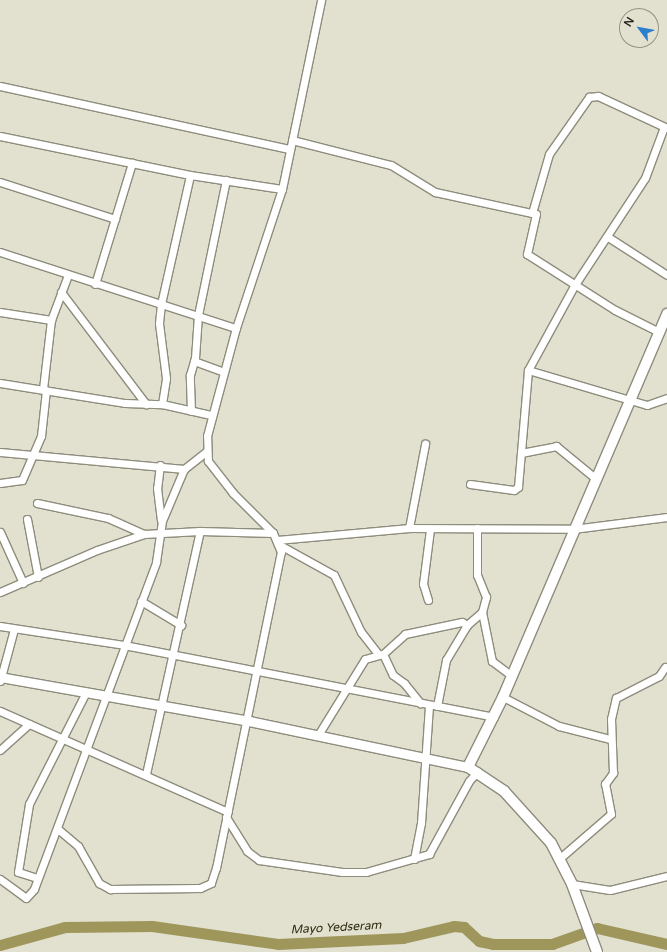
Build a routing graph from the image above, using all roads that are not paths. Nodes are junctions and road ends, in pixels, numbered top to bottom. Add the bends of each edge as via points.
1 (321, 0) edge
2 (0, 86) edge
3 (666, 128) edge
4 (0, 136) edge
5 (292, 140) junction
6 (290, 149) junction
7 (132, 163) junction
8 (190, 175) junction
9 (226, 180) junction
10 (0, 182) edge
11 (282, 189) junction
12 (532, 213) junction
13 (115, 218) junction
14 (608, 237) junction
15 (0, 252) edge
16 (68, 275) junction
17 (667, 275) edge
18 (95, 284) junction
19 (574, 286) junction
20 (61, 292) junction
21 (161, 304) junction
22 (0, 312) edge
23 (667, 314) edge
24 (198, 315) junction
25 (51, 320) junction
26 (236, 328) junction
27 (659, 332) junction
28 (194, 361) junction
29 (528, 370) junction
30 (224, 372) junction
31 (0, 383) edge
32 (45, 389) junction
33 (667, 398) edge
34 (628, 401) junction
35 (146, 404) junction
36 (162, 404) junction
37 (191, 411) junction
38 (211, 415) junction
39 (425, 444) dead end
40 (0, 452) edge
41 (206, 452) junction
42 (521, 453) junction
43 (31, 456) junction
44 (160, 465) junction
45 (184, 469) junction
46 (596, 478) junction
47 (0, 483) edge
48 (470, 484) dead end
49 (37, 503) dead end
50 (667, 517) edge
51 (27, 519) dead end
52 (162, 521) junction
53 (409, 528) junction
54 (477, 528) junction
55 (430, 529) junction
56 (573, 529) junction
57 (200, 531) junction
58 (0, 532) edge
59 (159, 532) junction
60 (273, 533) junction
61 (144, 534) junction
62 (278, 542) junction
63 (38, 577) junction
64 (23, 583) junction
65 (0, 592) edge
66 (428, 600) dead end
67 (141, 601) junction
68 (482, 612) junction
69 (181, 625) junction
70 (467, 625) junction
71 (0, 626) edge
72 (14, 630) junction
73 (124, 644) junction
74 (174, 654) junction
75 (380, 654) junction
76 (665, 667) dead end
77 (258, 670) junction
78 (512, 676) junction
79 (0, 679) edge
80 (346, 688) junction
81 (86, 692) junction
82 (107, 696) junction
83 (503, 697) junction
84 (420, 703) junction
85 (429, 704) junction
86 (163, 705) junction
87 (437, 706) junction
88 (0, 711) edge
89 (494, 717) junction
90 (249, 721) junction
91 (28, 724) junction
92 (318, 735) junction
93 (61, 739) junction
94 (610, 739) junction
95 (0, 750) edge
96 (480, 750) junction
97 (87, 751) junction
98 (424, 757) junction
99 (468, 767) junction
100 (478, 771) junction
101 (146, 774) junction
102 (469, 781) junction
103 (227, 814) junction
104 (59, 830) junction
105 (560, 858) junction
106 (414, 859) junction
107 (667, 876) edge
108 (37, 878) junction
109 (0, 879) edge
110 (572, 884) junction
111 (597, 951) edge

1 - 5 street
2 - 6 street
3 - 12 street via 598,96 589,97 549,154
3 - 14 street via 645,178
4 - 7 street
5 - 6 street
5 - 12 street via 391,165 436,192
6 - 11 street
7 - 8 street
7 - 13 street
8 - 9 street
8 - 21 street
9 - 11 street
9 - 24 street
10 - 13 street
11 - 26 street
12 - 19 street via 536,216 527,254
13 - 18 street
14 - 17 street
14 - 19 street
15 - 16 street
16 - 18 street
16 - 20 street
18 - 21 street
19 - 27 street
19 - 29 street
20 - 25 street
20 - 35 street
21 - 24 street
21 - 36 street via 159,323 166,378
22 - 25 street
23 - 27 main road
24 - 26 street
24 - 28 street
25 - 32 street
26 - 30 street
27 - 34 main road
28 - 30 street
28 - 37 street via 190,375
29 - 34 street
29 - 42 street
30 - 38 street
31 - 32 street
32 - 35 street
32 - 43 street via 46,415
33 - 34 street via 647,405
34 - 46 main road
35 - 36 street
36 - 37 street
37 - 38 street
38 - 41 street
39 - 53 street
40 - 43 street
41 - 45 street
41 - 60 street via 220,477
42 - 46 street via 556,446
42 - 48 street via 520,481 514,490
43 - 44 street
43 - 47 street via 22,480
44 - 45 street
44 - 52 street via 158,488
45 - 52 street
46 - 56 main road
49 - 61 street via 108,518
50 - 56 street
51 - 63 street
52 - 59 street
53 - 55 street
53 - 62 street
54 - 55 street
54 - 56 street
54 - 68 street via 477,575 486,597
55 - 66 street via 423,584
56 - 78 main road
57 - 59 street
57 - 60 street
57 - 69 street
58 - 64 street
59 - 61 street
59 - 67 street via 156,562
60 - 62 street
61 - 63 street via 97,550
62 - 75 street via 334,575 361,632
62 - 77 street via 280,561
63 - 64 street
64 - 65 street
67 - 69 street
67 - 73 street
68 - 70 street
68 - 78 street via 492,661
69 - 74 street
70 - 75 street via 462,622 405,634
70 - 87 street via 443,670
71 - 72 street
72 - 73 street
72 - 79 street
73 - 74 street
73 - 82 street
74 - 77 street
74 - 86 street
75 - 80 street via 362,662
75 - 84 street via 393,675 404,683
76 - 94 street via 659,676 616,698
77 - 80 street
77 - 90 street
78 - 83 main road
79 - 81 street
80 - 84 street
80 - 92 street
81 - 82 street
81 - 93 street
82 - 86 street
82 - 97 street
83 - 89 main road
83 - 94 street via 559,726
84 - 85 street
85 - 87 street
85 - 98 street
86 - 90 street
86 - 101 street
87 - 89 street
88 - 91 street
89 - 96 main road
90 - 92 street
90 - 103 street
91 - 93 street
91 - 95 street
92 - 98 street
93 - 97 street
93 - 108 street via 32,795 18,863 20,874
94 - 105 street via 613,773 605,784 611,814
96 - 99 main road
96 - 100 main road
97 - 101 street
97 - 104 street
98 - 99 street
98 - 106 street via 421,823
99 - 100 main road
99 - 102 street
100 - 102 street
100 - 105 main road via 528,814
101 - 103 street
102 - 106 street via 435,848
103 - 104 street via 210,884 200,888 156,886 130,890 104,887 78,846
103 - 106 street via 253,857 287,866 366,872
104 - 108 street
105 - 110 main road
107 - 110 street via 610,890
108 - 109 street via 26,898
110 - 111 main road

